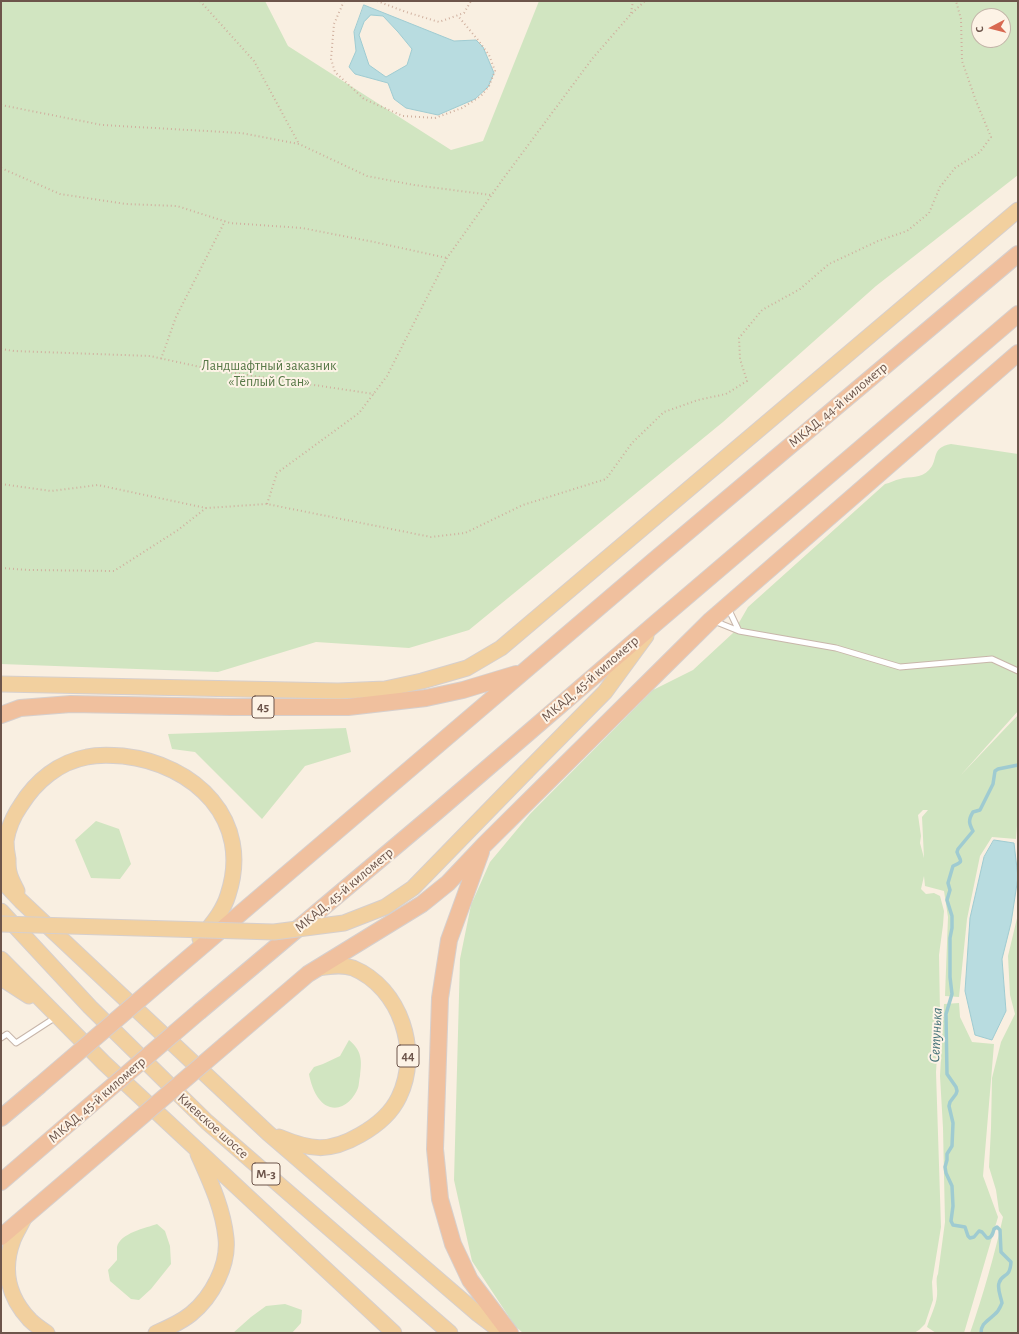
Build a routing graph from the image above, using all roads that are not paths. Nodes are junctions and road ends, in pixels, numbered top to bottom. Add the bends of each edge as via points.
1 (1018, 210) edge
2 (1018, 254) edge
3 (1018, 314) edge
4 (1018, 353) edge
5 (726, 606) junction
6 (711, 620) junction
7 (656, 622) junction
8 (739, 631) junction
9 (1018, 671) edge
10 (522, 672) junction
11 (1, 684) edge
12 (1, 715) edge
13 (484, 845) junction
14 (1, 880) edge
15 (21, 901) junction
16 (1, 911) edge
17 (1, 924) edge
18 (1, 959) edge
19 (319, 968) junction
20 (167, 976) junction
21 (1, 978) edge
22 (54, 1013) junction
23 (1, 1038) edge
24 (37, 1087) junction
25 (1, 1110) edge
26 (1, 1118) edge
27 (268, 1133) junction
28 (195, 1148) junction
29 (1, 1182) edge
30 (25, 1216) junction
31 (1, 1237) edge
32 (47, 1333) edge
33 (156, 1333) edge
34 (394, 1333) edge
35 (450, 1333) edge
36 (503, 1333) edge
37 (510, 1333) edge

1 - 11 main road via 501,648 467,668 385,689 338,691
2 - 10 highway, МКАД, 44-й километр
3 - 7 highway, МКАД, 45-й километр
4 - 5 highway
5 - 6 highway
5 - 8 lane
6 - 8 lane
6 - 13 highway
7 - 17 main road, bridge via 605,692 413,888 385,907 344,923 274,932
7 - 29 highway, МКАД, 45-й километр, bridge
8 - 9 lane via 836,648 900,667 992,659
10 - 12 highway, 45 via 426,698 348,707 230,708 71,704 20,708
10 - 20 highway
13 - 19 highway via 448,883 422,904
13 - 37 highway via 449,940 440,998 435,1149 440,1199 453,1244 470,1280
14 - 15 main road
15 - 20 main road via 9,871 6,842 15,814 28,793 45,776 65,764 87,756 135,757 158,763 196,785 211,798 231,834 234,854 233,876 228,896 216,918
15 - 27 main road
16 - 35 main road, Киевское шоссе / М-3 via 90,1008 207,1122
18 - 22 main road
19 - 27 main road, 44 via 351,968 369,977 385,993 398,1012 406,1032 406,1079 388,1114 372,1128 348,1141 317,1148 297,1145
19 - 30 highway, bridge via 308,974
20 - 24 highway, bridge
21 - 22 main road
22 - 23 lane via 16,1043 7,1034
22 - 28 main road, Киевское шоссе / М-3
24 - 25 main road
24 - 26 highway
27 - 36 main road
28 - 33 main road via 222,1214 226,1240 224,1261 218,1280 208,1297 192,1314
28 - 34 main road, Киевское шоссе / М-3
30 - 31 highway
30 - 32 main road via 13,1240 8,1259 8,1282 17,1303 30,1320

